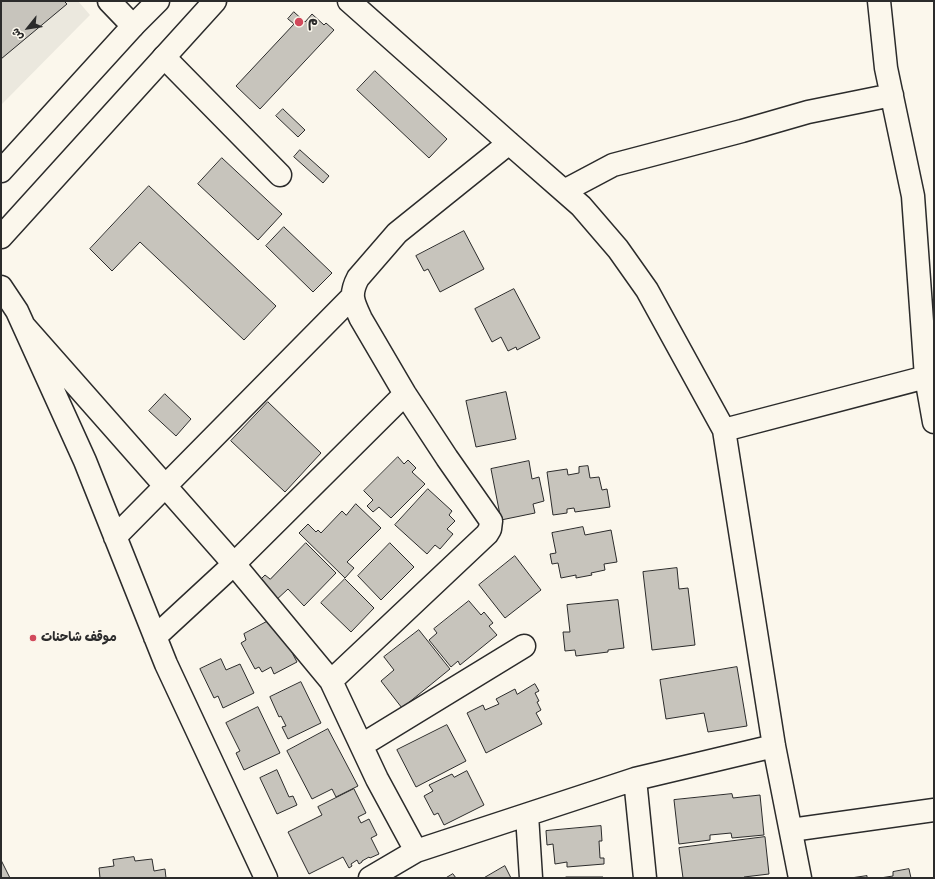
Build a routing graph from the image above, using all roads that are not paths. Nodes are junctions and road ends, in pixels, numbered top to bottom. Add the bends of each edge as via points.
1 (109, 1) edge
2 (158, 1) edge
3 (215, 1) edge
4 (350, 1) edge
5 (879, 1) edge
6 (133, 26) junction
7 (164, 57) junction
8 (892, 94) junction
9 (509, 143) junction
10 (1, 171) edge
11 (280, 174) dead end
12 (564, 191) junction
13 (1, 237) edge
14 (1, 287) edge
15 (352, 297) junction
16 (24, 326) junction
17 (930, 376) edge
18 (405, 394) junction
19 (934, 422) edge
20 (724, 430) junction
21 (165, 486) junction
22 (115, 537) junction
23 (234, 564) junction
24 (155, 637) junction
25 (524, 646) dead end
26 (331, 681) junction
27 (362, 745) junction
28 (774, 746) junction
29 (635, 779) junction
30 (934, 810) edge
31 (527, 815) junction
32 (791, 830) junction
33 (416, 851) junction
34 (266, 878) edge
35 (370, 878) edge
36 (531, 878) edge
37 (645, 878) edge
38 (800, 878) edge

1 - 6 main road
2 - 6 main road
3 - 7 main road
4 - 9 main road
5 - 8 main road via 886,68
6 - 10 main road
7 - 11 main road
7 - 13 main road
8 - 12 main road via 808,112 614,165
8 - 17 main road via 913,196
9 - 12 main road
9 - 15 main road via 397,233 358,278
12 - 20 main road via 581,206 618,249 647,290
14 - 16 main road via 18,311
15 - 18 main road via 361,319
15 - 21 main road
16 - 21 main road
16 - 22 main road via 85,461
17 - 19 main road
17 - 20 main road
18 - 23 main road
18 - 26 main road via 491,521 490,529
20 - 28 main road
21 - 22 main road
21 - 23 main road
22 - 24 main road
23 - 24 main road
23 - 26 main road
24 - 34 main road
25 - 27 main road
26 - 27 main road
27 - 33 main road via 377,779
28 - 29 main road
28 - 32 main road
29 - 31 main road
29 - 37 main road
30 - 32 main road
31 - 33 main road
31 - 36 main road
32 - 38 main road
33 - 35 main road

